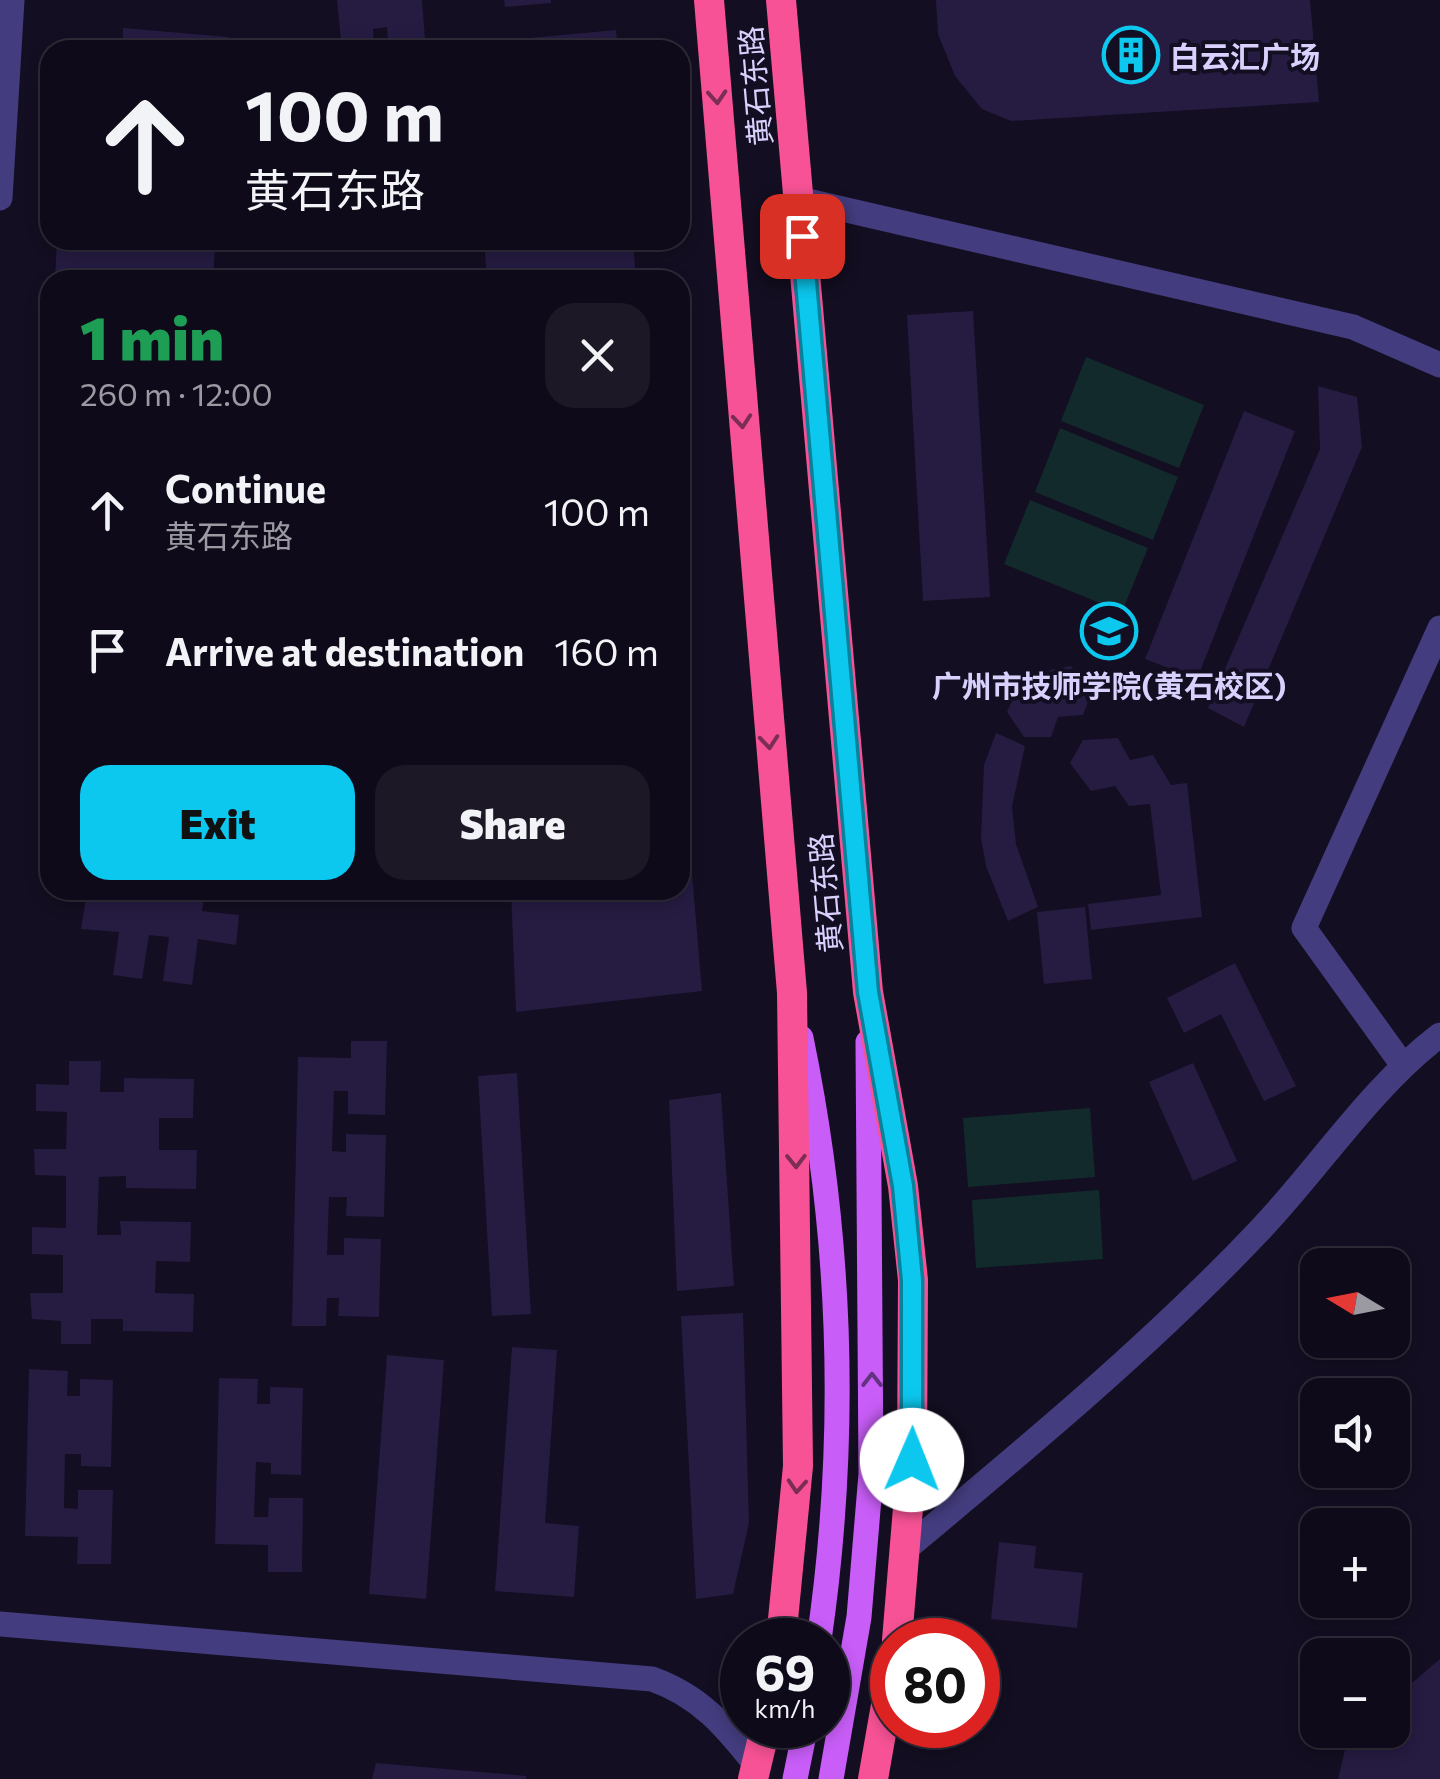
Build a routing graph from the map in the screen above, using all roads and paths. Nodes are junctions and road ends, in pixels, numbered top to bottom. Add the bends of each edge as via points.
1 (12, 0) edge
2 (709, 0) edge
3 (782, 0) edge
4 (0, 198) edge
5 (798, 199) junction
6 (1440, 365) edge
7 (1440, 628) edge
8 (868, 992) junction
9 (792, 993) junction
10 (1440, 1035) edge
11 (1402, 1064) junction
12 (908, 1548) junction
13 (782, 1618) edge
14 (822, 1618) edge
15 (900, 1618) edge
16 (0, 1624) edge
17 (801, 1748) edge
18 (878, 1748) edge
19 (755, 1772) edge
20 (794, 1779) edge
21 (831, 1779) edge
22 (873, 1779) edge

1 - 4 street
2 -> 9 highway, 黄石东路
3 - 5 highway, 黄石东路
5 - 6 street via 1352,327
5 - 8 highway, 黄石东路
7 - 11 street via 1304,928
8 - 12 highway via 903,1186 912,1280
21 -> 8 main road, 黄石东路 via 859,1618 872,1474
9 -> 13 highway via 798,1466
9 - 14 main road, 黄石东路 via 825,1176 836,1306 834,1466
10 - 11 street
11 - 12 street via 1260,1230 1148,1340
12 - 15 highway
16 - 19 street via 652,1679 685,1691 715,1715
17 - 20 main road
18 - 22 highway

